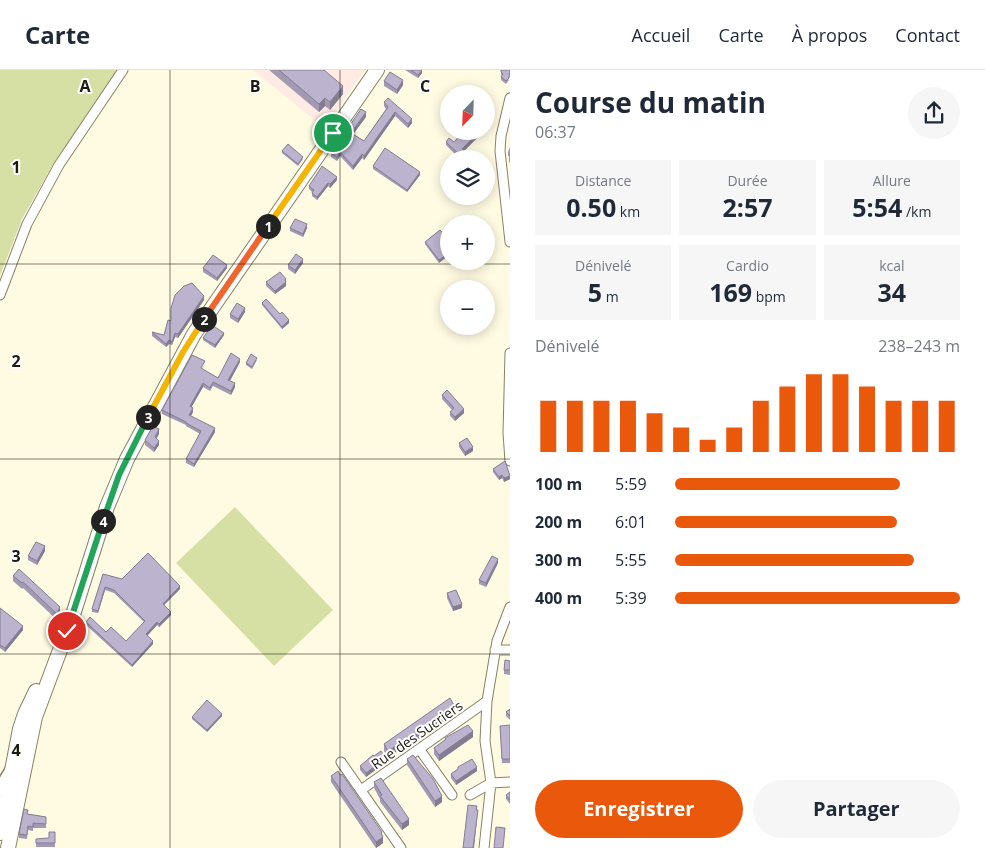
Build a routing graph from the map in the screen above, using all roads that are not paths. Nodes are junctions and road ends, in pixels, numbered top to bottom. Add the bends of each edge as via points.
1 (123, 70) edge
2 (377, 70) edge
3 (510, 98) edge
4 (510, 242) edge
5 (0, 295) edge
6 (510, 353) edge
7 (510, 462) edge
8 (510, 607) edge
9 (66, 636) junction
10 (495, 650) junction
11 (510, 650) edge
12 (488, 701) junction
13 (420, 750) junction
14 (341, 762) dead end
15 (12, 769) junction
16 (510, 782) edge
17 (490, 783) junction
18 (0, 789) edge
19 (361, 790) junction
20 (452, 795) dead end
21 (470, 795) dead end
22 (0, 827) edge
23 (8, 848) edge
24 (401, 848) edge
25 (484, 848) edge

1 - 5 street via 59,164 31,216
2 - 9 main road via 183,352 119,475
3 - 4 street via 500,151
6 - 7 street
8 - 10 street
9 - 15 main road via 25,714
9 - 23 main road via 35,717
10 - 11 street
10 - 12 street
12 - 13 street, Rue des Sucriers
12 - 17 street via 485,741
13 - 19 street, Rue des Sucriers
13 - 20 street
14 - 19 street
15 - 18 main road
15 - 22 main road
16 - 17 street
17 - 21 street
17 - 25 street
19 - 24 street

